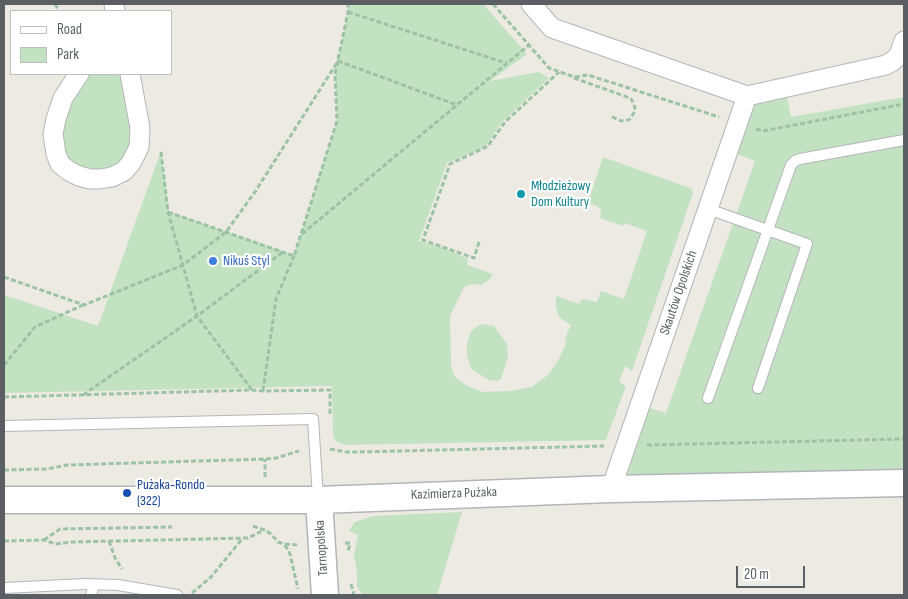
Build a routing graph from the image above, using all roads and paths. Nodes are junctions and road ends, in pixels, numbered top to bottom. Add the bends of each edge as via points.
1 (348, 4) edge
2 (531, 4) edge
3 (348, 12) junction
4 (904, 41) edge
5 (528, 45) dead end
6 (338, 61) junction
7 (506, 64) junction
8 (559, 72) dead end
9 (78, 75) edge
10 (130, 75) edge
11 (574, 77) dead end
12 (748, 96) junction
13 (457, 105) junction
14 (610, 116) dead end
15 (904, 140) edge
16 (161, 151) dead end
17 (708, 209) junction
18 (168, 212) junction
19 (769, 230) junction
20 (226, 232) junction
21 (302, 234) junction
22 (479, 242) dead end
23 (284, 252) junction
24 (294, 256) junction
25 (183, 265) junction
26 (4, 278) edge
27 (84, 305) junction
28 (197, 316) junction
29 (4, 365) edge
30 (758, 388) dead end
31 (252, 390) junction
32 (263, 391) junction
33 (82, 396) junction
34 (4, 397) edge
35 (708, 398) dead end
36 (330, 419) dead end
37 (4, 426) edge
38 (904, 439) edge
39 (626, 446) junction
40 (314, 449) junction
41 (265, 459) junction
42 (4, 470) edge
43 (265, 479) dead end
44 (904, 483) edge
45 (611, 489) junction
46 (4, 500) edge
47 (318, 500) junction
48 (252, 525) dead end
49 (175, 527) dead end
50 (242, 538) junction
51 (44, 540) junction
52 (4, 541) edge
53 (109, 541) junction
54 (284, 544) dead end
55 (94, 585) junction
56 (4, 588) edge
57 (139, 588) junction
58 (36, 591) edge
59 (151, 593) edge
60 (91, 595) edge
61 (177, 595) edge
62 (188, 595) edge
63 (300, 595) edge
64 (326, 595) edge

1 - 3 path
2 - 12 street via 552,28
3 - 6 path
3 - 7 path
4 - 12 street via 899,55 886,65
5 - 7 path
6 - 13 path
6 - 20 path
6 - 21 path via 335,74 338,121
7 - 13 path
8 - 22 path via 505,122 488,146 450,164 423,240 474,258
9 - 10 street via 63,98 53,134 54,147 60,164 90,179 112,177 124,171 139,147 140,128
11 - 14 path via 632,100 635,108 628,120
12 - 17 street, Skautów Opolskich
13 - 21 path
15 - 19 lane via 795,161
16 - 18 path
17 - 19 lane
17 - 39 street, Skautów Opolskich
18 - 20 path
18 - 25 path
19 - 30 lane via 807,244
19 - 35 lane
20 - 23 path
20 - 25 path
21 - 24 path
23 - 24 path
23 - 28 path
24 - 32 path via 276,299
25 - 27 path
25 - 28 path
26 - 27 path
27 - 29 path via 35,327
28 - 31 path
28 - 33 path
31 - 32 path
31 - 33 path
32 - 36 path via 330,390
33 - 34 path
37 - 40 lane via 313,419
38 - 39 path
39 - 40 path via 357,452
39 - 45 street, Skautów Opolskich
40 - 41 path
40 - 47 lane
41 - 42 path
41 - 43 path
44 - 45 street, Kazimierza Pużaka
45 - 47 street, Kazimierza Pużaka
46 - 47 street, Kazimierza Pużaka
47 - 64 street, Tarnopolska
48 - 50 path via 265,530
49 - 51 path via 60,529
50 - 53 path
50 - 62 path via 211,577
51 - 52 path
51 - 53 path via 55,544
53 - 57 path via 119,566
54 - 63 path via 290,554
55 - 57 lane
55 - 58 lane
55 - 60 lane
56 - 58 lane
57 - 59 lane
59 - 61 lane

